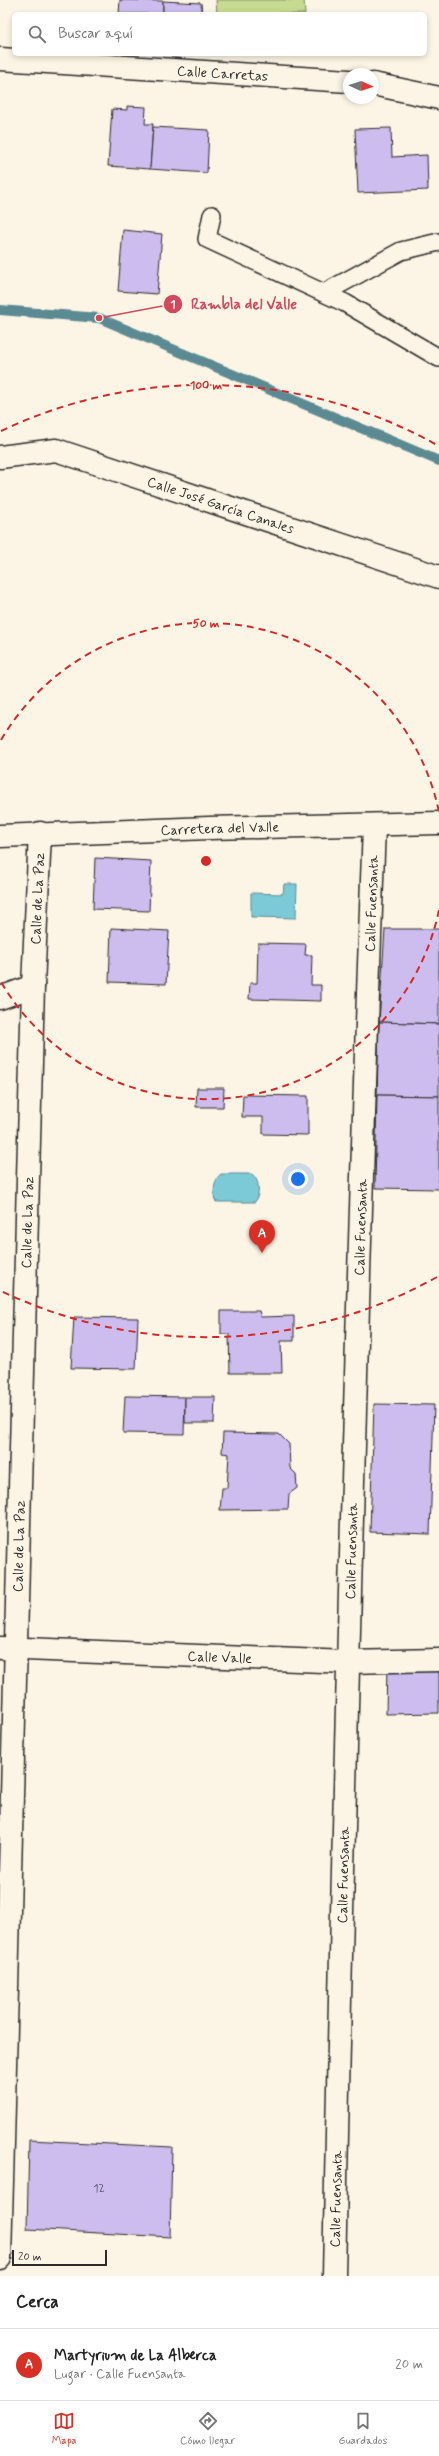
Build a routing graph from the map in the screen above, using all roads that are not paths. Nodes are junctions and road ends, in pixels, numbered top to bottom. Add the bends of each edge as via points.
1 (0, 59) edge
2 (343, 81) edge
3 (379, 85) edge
4 (439, 98) edge
5 (212, 215) dead end
6 (439, 242) edge
7 (324, 293) junction
8 (439, 358) edge
9 (0, 457) edge
10 (439, 577) edge
11 (439, 823) edge
12 (374, 826) junction
13 (40, 833) junction
14 (0, 836) edge
15 (33, 986) junction
16 (0, 998) edge
17 (8, 1648) edge
18 (439, 1660) edge
19 (347, 1662) junction
20 (0, 2258) edge
21 (334, 2276) edge

1 - 2 street, Calle Carretas
3 - 4 street
5 - 7 lane via 207,239
6 - 7 lane via 401,250
7 - 8 lane
9 - 10 street, Calle José García Canales via 56,450
11 - 12 street, Carretera del Valle
12 - 13 street, Carretera del Valle
12 - 19 street, Calle Fuensanta via 358,1243
13 - 14 street, Carretera del Valle
13 - 15 street, Calle de La Paz
15 - 16 street
15 - 17 street, Calle de La Paz
17 - 19 street, Calle Valle
17 - 20 street, Calle de La Paz
18 - 19 street, Calle Valle
19 - 21 street, Calle Fuensanta

